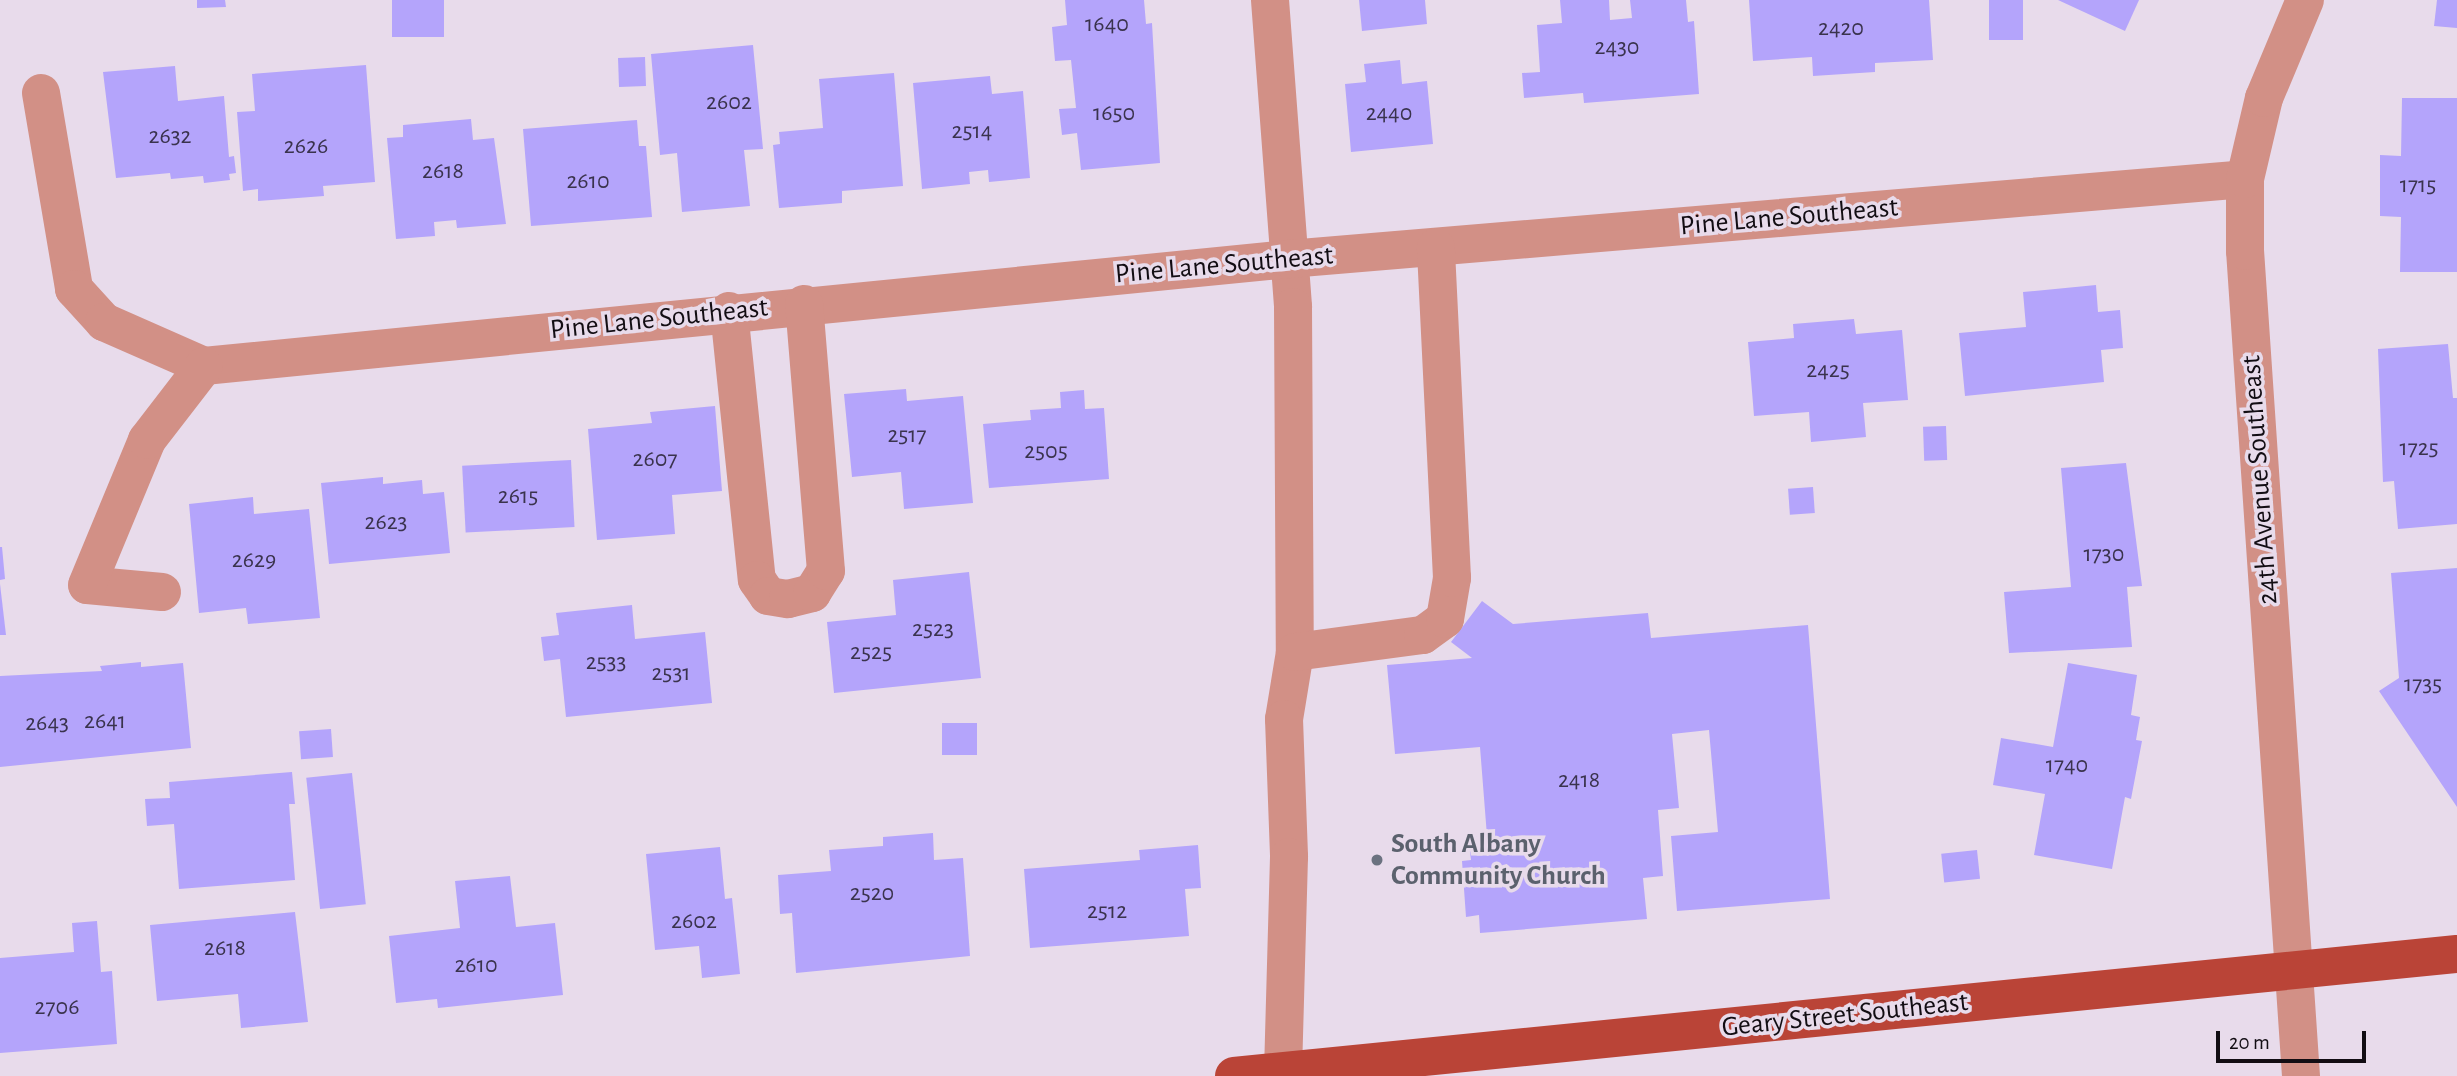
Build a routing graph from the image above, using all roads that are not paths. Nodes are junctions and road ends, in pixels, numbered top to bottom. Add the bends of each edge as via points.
1 (1270, 0) edge
2 (2305, 0) edge
3 (41, 93) dead end
4 (2245, 179) junction
5 (1436, 247) junction
6 (1289, 258) junction
7 (804, 304) junction
8 (729, 312) junction
9 (204, 366) junction
10 (162, 592) dead end
11 (1295, 652) junction
12 (2457, 954) edge
13 (2293, 970) junction
14 (1395, 1068) edge
15 (1283, 1071) junction
16 (1234, 1076) edge
17 (2301, 1076) edge

1 - 6 street
2 - 4 street, 24th Avenue Southeast via 2264,98
3 - 9 street via 74,289 104,322
4 - 5 street, Pine Lane Southeast
4 - 13 street, 24th Avenue Southeast via 2245,251
5 - 6 street, Pine Lane Southeast
5 - 11 street via 1452,578 1445,619 1423,635
6 - 7 street, Pine Lane Southeast
6 - 11 street
7 - 8 street, Pine Lane Southeast
7 - 8 street via 826,571 812,593 788,599 768,596 757,580
8 - 9 street, Pine Lane Southeast
9 - 10 street via 147,440 87,586
11 - 15 street via 1284,719 1289,857
12 - 13 main road, Geary Street Southeast
13 - 14 main road, Geary Street Southeast
13 - 17 street, 24th Avenue Southeast
14 - 15 main road, Geary Street Southeast
15 - 16 main road, Geary Street Southeast

